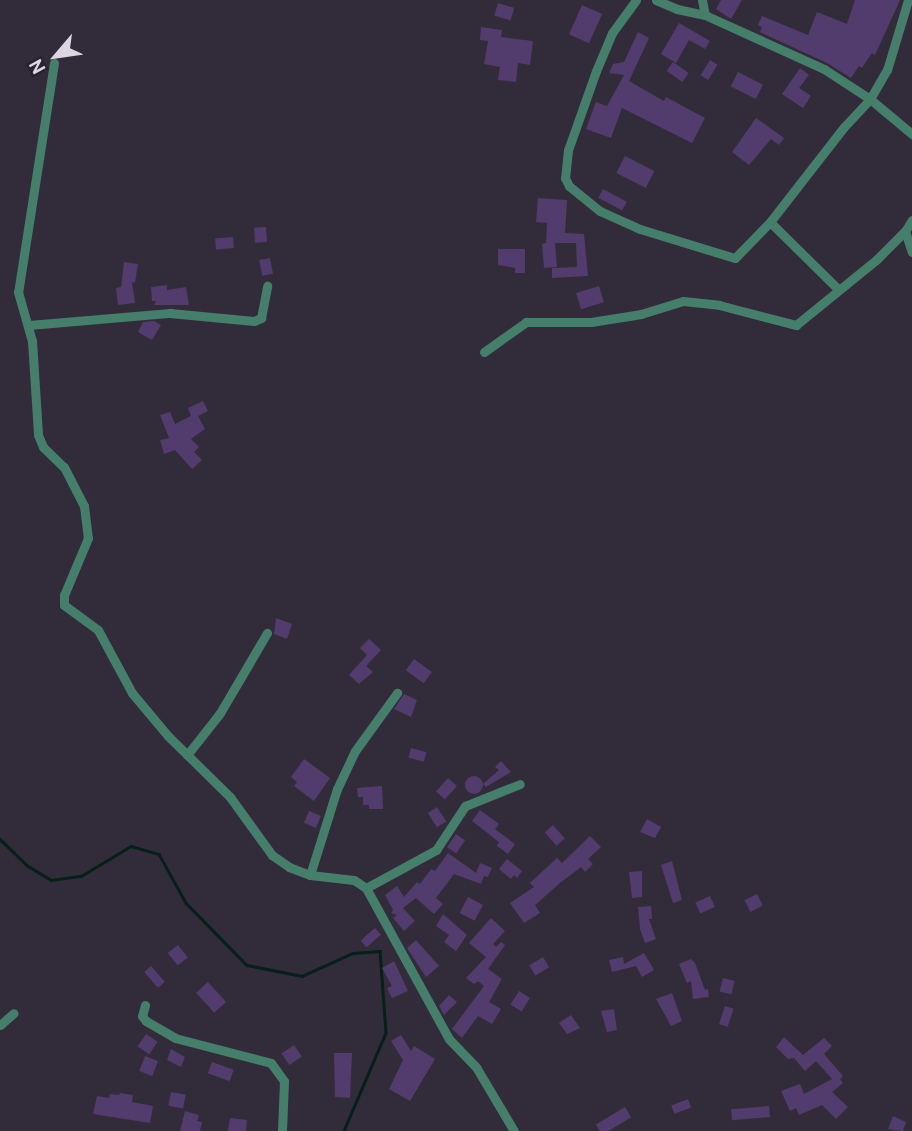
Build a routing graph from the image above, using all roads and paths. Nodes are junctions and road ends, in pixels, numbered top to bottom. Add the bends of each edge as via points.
1 (636, 0) edge
2 (656, 0) edge
3 (702, 0) edge
4 (908, 0) edge
5 (705, 15) junction
6 (54, 63) dead end
7 (870, 99) junction
8 (912, 132) edge
9 (912, 220) edge
10 (770, 222) junction
11 (905, 231) junction
12 (912, 252) edge
13 (267, 286) dead end
14 (837, 288) junction
15 (29, 325) junction
16 (484, 352) dead end
17 (267, 633) dead end
18 (397, 693) dead end
19 (187, 755) junction
20 (520, 784) dead end
21 (310, 875) junction
22 (366, 888) junction
23 (145, 1005) dead end
24 (14, 1013) dead end
25 (0, 1024) edge
26 (282, 1131) edge
27 (514, 1131) edge

1 - 10 street via 612,33 596,71 568,150 564,172 569,186 600,211 725,257 740,256
2 - 5 street
3 - 5 street
4 - 7 street via 887,70
5 - 7 street via 824,69
6 - 15 street via 20,269 18,292
7 - 8 street
7 - 10 street
9 - 11 street
10 - 14 street
11 - 12 street
11 - 14 street via 876,260
13 - 15 street via 261,318 254,321 170,313
14 - 16 street via 796,325 719,305 683,302 591,322 526,322
15 - 19 street via 38,435 70,477 84,506 88,538 64,605 98,631 132,693
17 - 19 street via 220,713
18 - 21 street via 355,751 337,789
19 - 21 street via 230,797 271,855
20 - 22 street via 465,806 436,850
21 - 22 street via 354,880
22 - 27 street via 449,1039 476,1067
23 - 26 street via 142,1016 146,1021 174,1038 271,1062 284,1081
24 - 25 street

